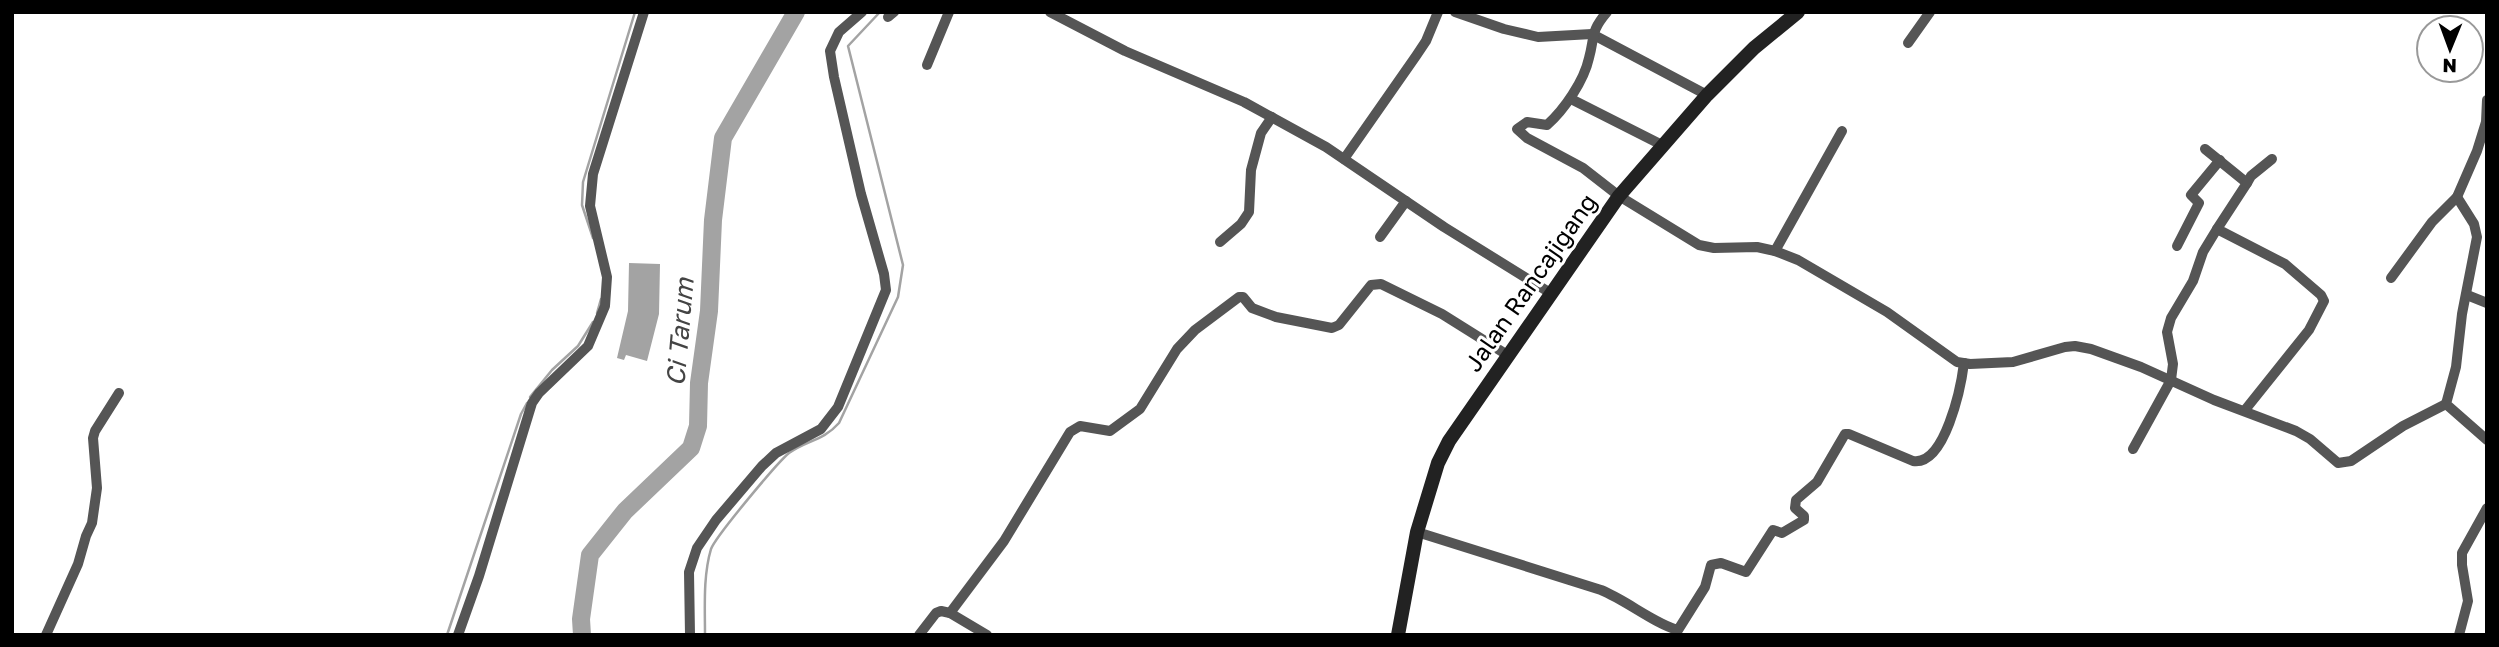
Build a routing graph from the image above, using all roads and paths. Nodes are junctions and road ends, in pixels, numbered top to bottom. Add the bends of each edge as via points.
1 (644, 12) edge
2 (862, 12) edge
3 (949, 12) edge
4 (1050, 12) edge
5 (1438, 12) edge
6 (1455, 12) edge
7 (1607, 12) edge
8 (1798, 12) edge
9 (1930, 12) edge
10 (1592, 34) junction
11 (1909, 43) dead end
12 (927, 65) dead end
13 (1707, 95) junction
14 (1571, 99) junction
15 (2487, 100) edge
16 (1272, 117) junction
17 (1842, 131) dead end
18 (1662, 145) junction
19 (2205, 149) dead end
20 (1344, 159) junction
21 (2220, 159) junction
22 (2273, 159) dead end
23 (2247, 183) junction
24 (1619, 196) junction
25 (2457, 197) junction
26 (1406, 201) junction
27 (2217, 229) junction
28 (1380, 237) dead end
29 (2482, 238) edge
30 (1220, 242) dead end
31 (2177, 246) dead end
32 (1775, 251) junction
33 (2391, 278) dead end
34 (1552, 293) junction
35 (2467, 295) junction
36 (2487, 303) edge
37 (1509, 356) junction
38 (1967, 364) junction
39 (2171, 380) junction
40 (119, 393) dead end
41 (2446, 404) junction
42 (2245, 410) junction
43 (2487, 440) edge
44 (2133, 449) dead end
45 (2487, 508) edge
46 (1417, 532) junction
47 (950, 613) junction
48 (46, 635) edge
49 (458, 635) edge
50 (690, 635) edge
51 (919, 635) edge
52 (987, 635) edge
53 (1398, 635) edge
54 (2459, 635) edge

1 - 49 street via 590,187 590,206 607,277 605,306 587,346 532,403
2 - 50 street via 839,32 830,51 886,290 838,407 821,429 776,453 762,466 697,548 689,572
3 - 12 street
4 - 16 street
5 - 20 street via 1421,49
6 - 10 street via 1538,37
7 - 10 street
8 - 13 main road, Jalan Rancajigang
9 - 11 street
10 - 13 street
10 - 14 street via 1587,65
13 - 18 main road, Jalan Rancajigang
14 - 18 street
14 - 24 street via 1547,125 1527,122 1517,130 1583,168
15 - 25 street via 2486,122
16 - 20 street
16 - 30 street via 1261,133 1251,170 1249,212
17 - 32 street
18 - 24 main road, Jalan Rancajigang
19 - 21 street
20 - 26 street
21 - 23 street
21 - 31 street via 2191,195 2199,204
22 - 23 street
23 - 27 street
24 - 32 street via 1704,247
24 - 34 main road, Jalan Rancajigang
25 - 29 street
25 - 33 street via 2432,222
26 - 28 street
26 - 34 street
27 - 39 street via 2167,332
27 - 42 street via 2285,264 2324,299 2309,330
29 - 35 street
32 - 38 street via 1872,303 1952,359
34 - 37 main road, Jalan Rancajigang
35 - 36 street
35 - 41 street
37 - 46 main road, Jalan Rancajigang via 1443,450
37 - 47 street via 1442,314 1381,284 1371,285 1332,328 1276,317 1239,297 1177,349 1140,409 1110,431 1080,426 1070,432 1004,541
38 - 39 street via 2025,361 2075,346
38 - 46 street via 1955,413 1926,460 1913,461 1846,434 1817,482 1796,500 1795,508 1804,520 1782,533 1773,530 1745,572 1713,563 1700,596 1678,630 1591,586
39 - 42 street
39 - 44 street
40 - 48 street via 94,431 97,488 92,523
41 - 42 street via 2342,464 2302,434
41 - 43 street
45 - 54 street via 2462,553 2468,601
46 - 53 main road, Jalan Rancajigang
47 - 51 street via 938,611
47 - 52 street

